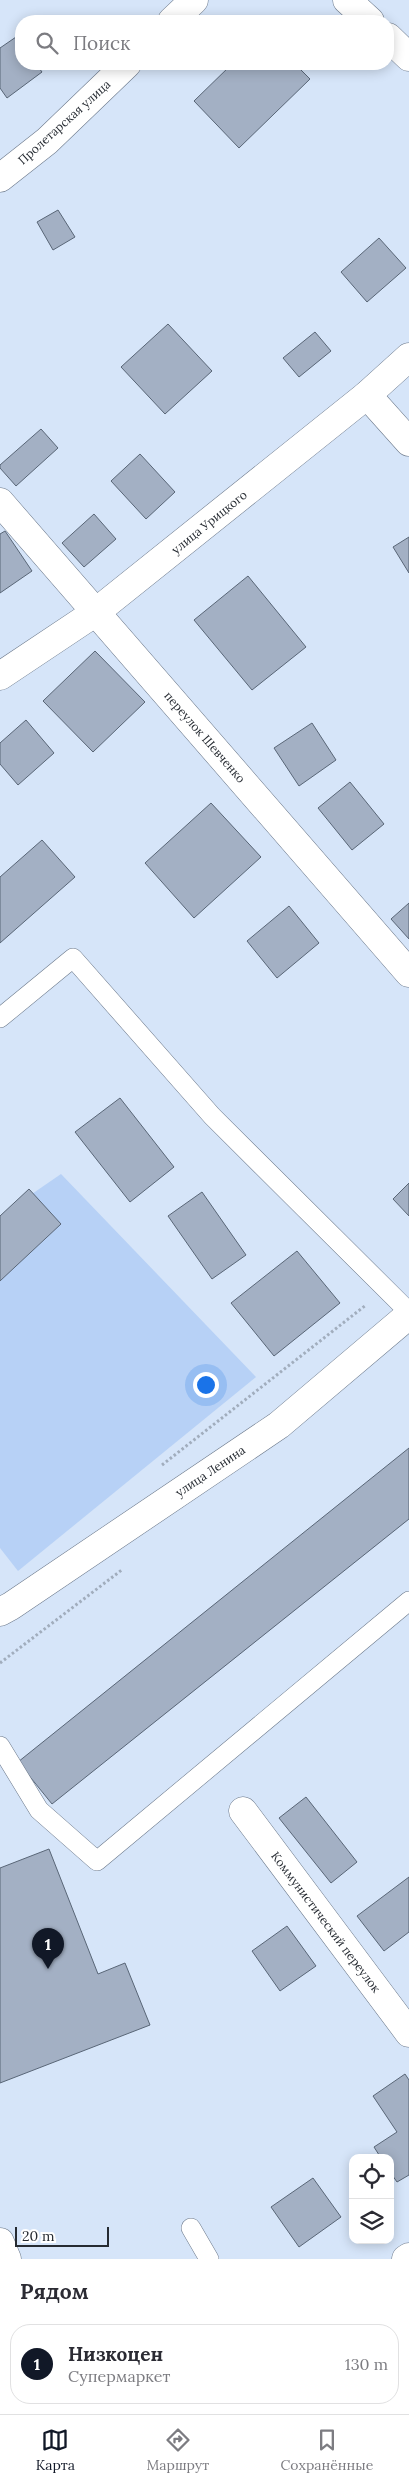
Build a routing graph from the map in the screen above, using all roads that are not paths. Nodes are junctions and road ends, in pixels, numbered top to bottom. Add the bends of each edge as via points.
1 (194, 0) edge
2 (347, 0) edge
3 (178, 15) edge
4 (363, 15) edge
5 (394, 43) edge
6 (409, 57) edge
7 (121, 70) edge
8 (0, 178) edge
9 (409, 357) edge
10 (367, 395) junction
11 (409, 442) edge
12 (0, 502) edge
13 (96, 612) junction
14 (0, 676) edge
15 (409, 973) edge
16 (0, 1018) edge
17 (409, 1314) edge
18 (409, 1601) edge
19 (0, 1612) edge
20 (0, 1746) edge
21 (243, 1810) dead end
22 (409, 2033) edge
23 (191, 2228) dead end
24 (0, 2242) edge
25 (7, 2259) edge
26 (208, 2259) edge

1 - 3 street
2 - 4 street
5 - 6 street
7 - 8 street, Пролетарская улица via 46,142
9 - 10 street, улица Урицкого
10 - 11 street
10 - 13 street, улица Урицкого
12 - 13 street, переулок Шевченко
13 - 14 street, улица Урицкого
13 - 15 street, переулок Шевченко
16 - 17 lane via 73,958 212,1116
17 - 19 street, улица Ленина via 279,1425
18 - 20 lane via 97,1861 39,1810
21 - 22 street, Коммунистический переулок
23 - 26 lane
24 - 25 street

